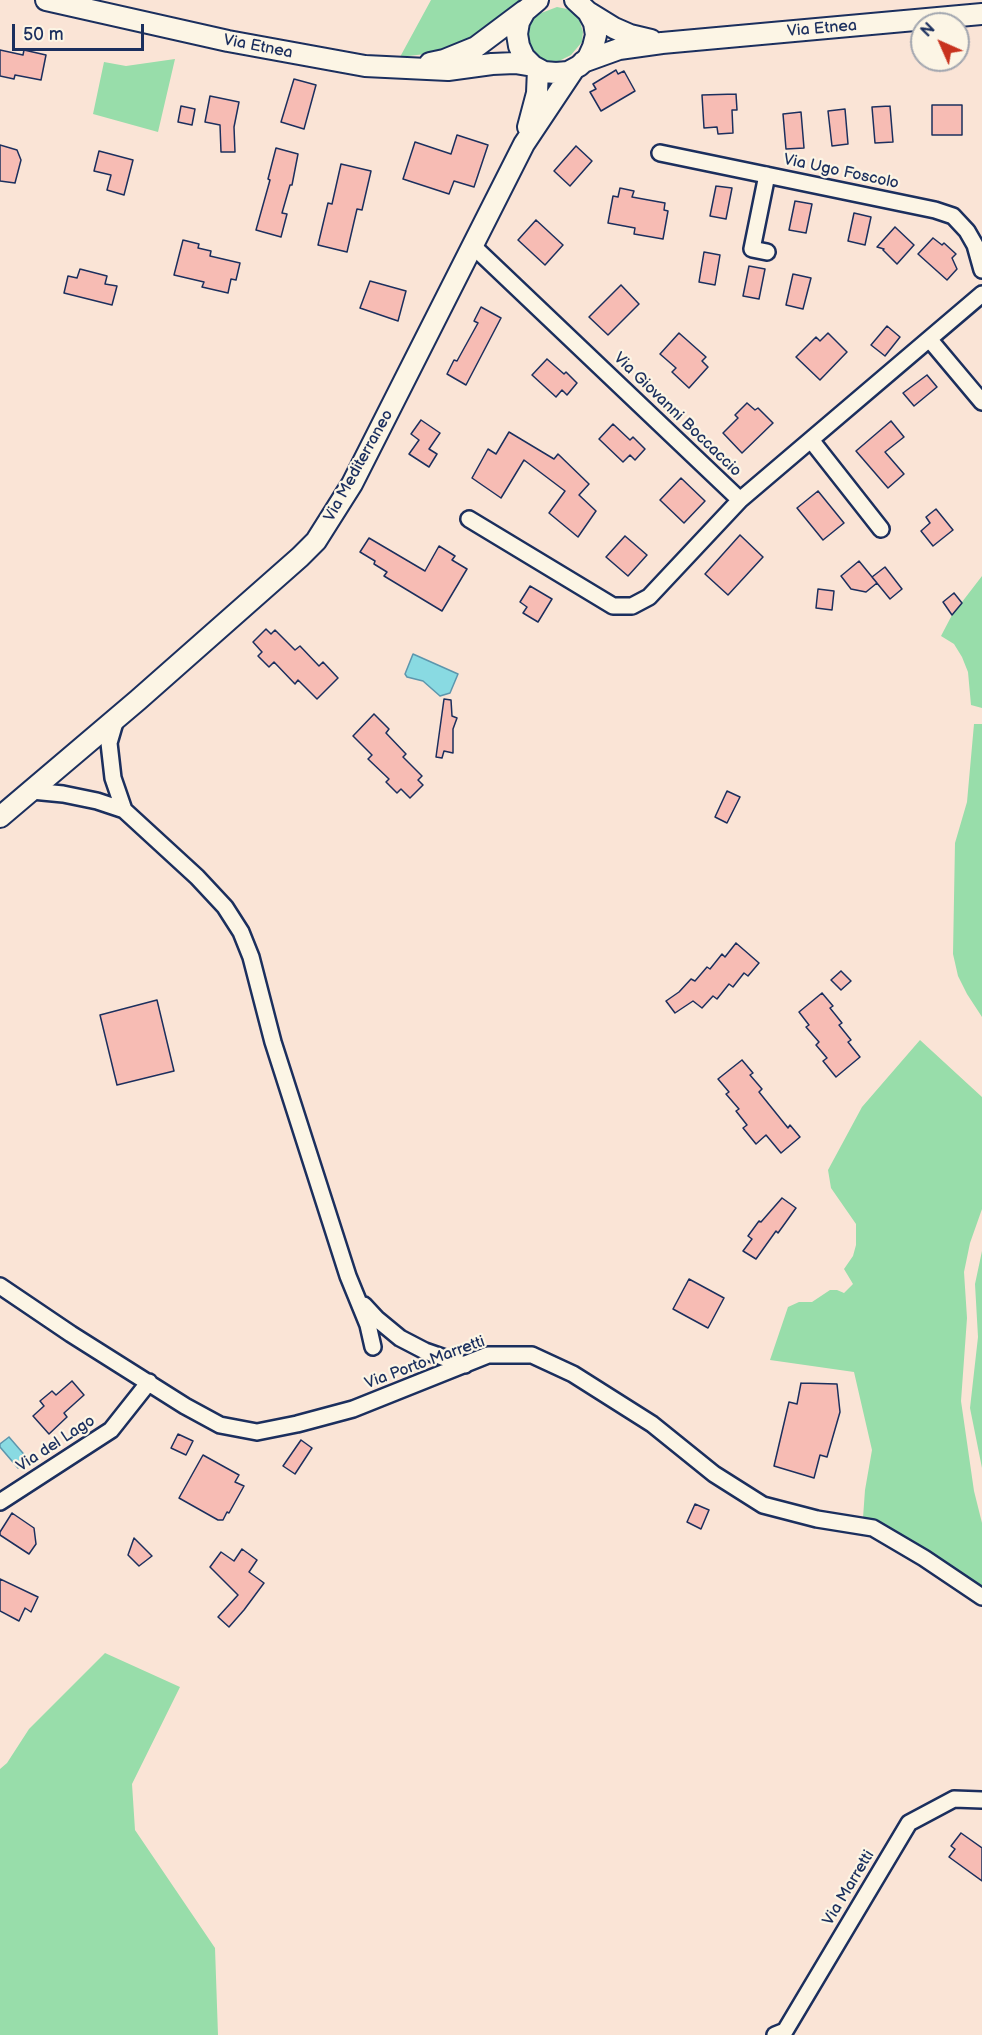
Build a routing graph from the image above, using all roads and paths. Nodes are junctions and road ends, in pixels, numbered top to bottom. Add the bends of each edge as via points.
1 (46, 0) edge
2 (531, 4) edge
3 (583, 5) edge
4 (982, 14) edge
5 (662, 43) junction
6 (579, 66) junction
7 (536, 67) junction
8 (401, 68) junction
9 (524, 144) junction
10 (660, 153) dead end
11 (767, 175) junction
12 (473, 246) junction
13 (767, 252) dead end
14 (982, 270) edge
15 (982, 294) edge
16 (930, 340) junction
17 (982, 402) edge
18 (811, 440) junction
19 (740, 500) junction
20 (469, 519) dead end
21 (881, 529) dead end
22 (116, 718) junction
23 (32, 790) junction
24 (124, 810) junction
25 (0, 817) edge
26 (0, 1286) edge
27 (358, 1298) junction
28 (373, 1347) dead end
29 (465, 1365) junction
30 (149, 1382) junction
31 (0, 1502) edge
32 (982, 1598) edge
33 (982, 1800) edge
34 (775, 2035) edge

1 - 8 street, Via Etnea via 228,41 365,66
2 - 7 street via 518,28 517,40 524,57
2 - 8 street via 476,47 444,60
3 - 5 street via 614,28
3 - 6 street via 596,35 591,53
4 - 5 street, Via Etnea
5 - 6 street, Via Etnea via 619,49
6 - 7 street, Via Etnea via 556,74
6 - 9 street
7 - 8 street, Via Etnea via 515,63 448,70
7 - 9 street via 537,93
9 - 12 street, Via Mediterraneo
10 - 11 street, Via Ugo Foscolo
11 - 13 street via 752,249
11 - 14 street, Via Ugo Foscolo via 953,216 975,245
12 - 19 street, Via Giovanni Boccaccio
12 - 22 street, Via Mediterraneo via 352,484 316,541
15 - 16 street
16 - 17 street
16 - 18 street
18 - 19 street
18 - 21 street
19 - 20 street, Via Giovanni Boccaccio via 649,597 632,606 613,606
22 - 23 street, Via Mediterraneo
22 - 24 street via 109,743 113,778
23 - 24 street
23 - 25 street, Via Mediterraneo
24 - 27 street via 197,877 225,907 241,932 340,1254
26 - 30 street, Via Porto Marretti
27 - 28 street
27 - 29 street via 400,1338
29 - 30 street, Via Porto Marretti via 353,1409 257,1432 220,1425
29 - 32 street, Via Porto Marretti via 488,1355 532,1355 573,1374 652,1424 714,1474 763,1505 873,1528
30 - 31 street, Via del Lago via 111,1430
33 - 34 street, Via Marretti via 954,1799 909,1823 784,2031

